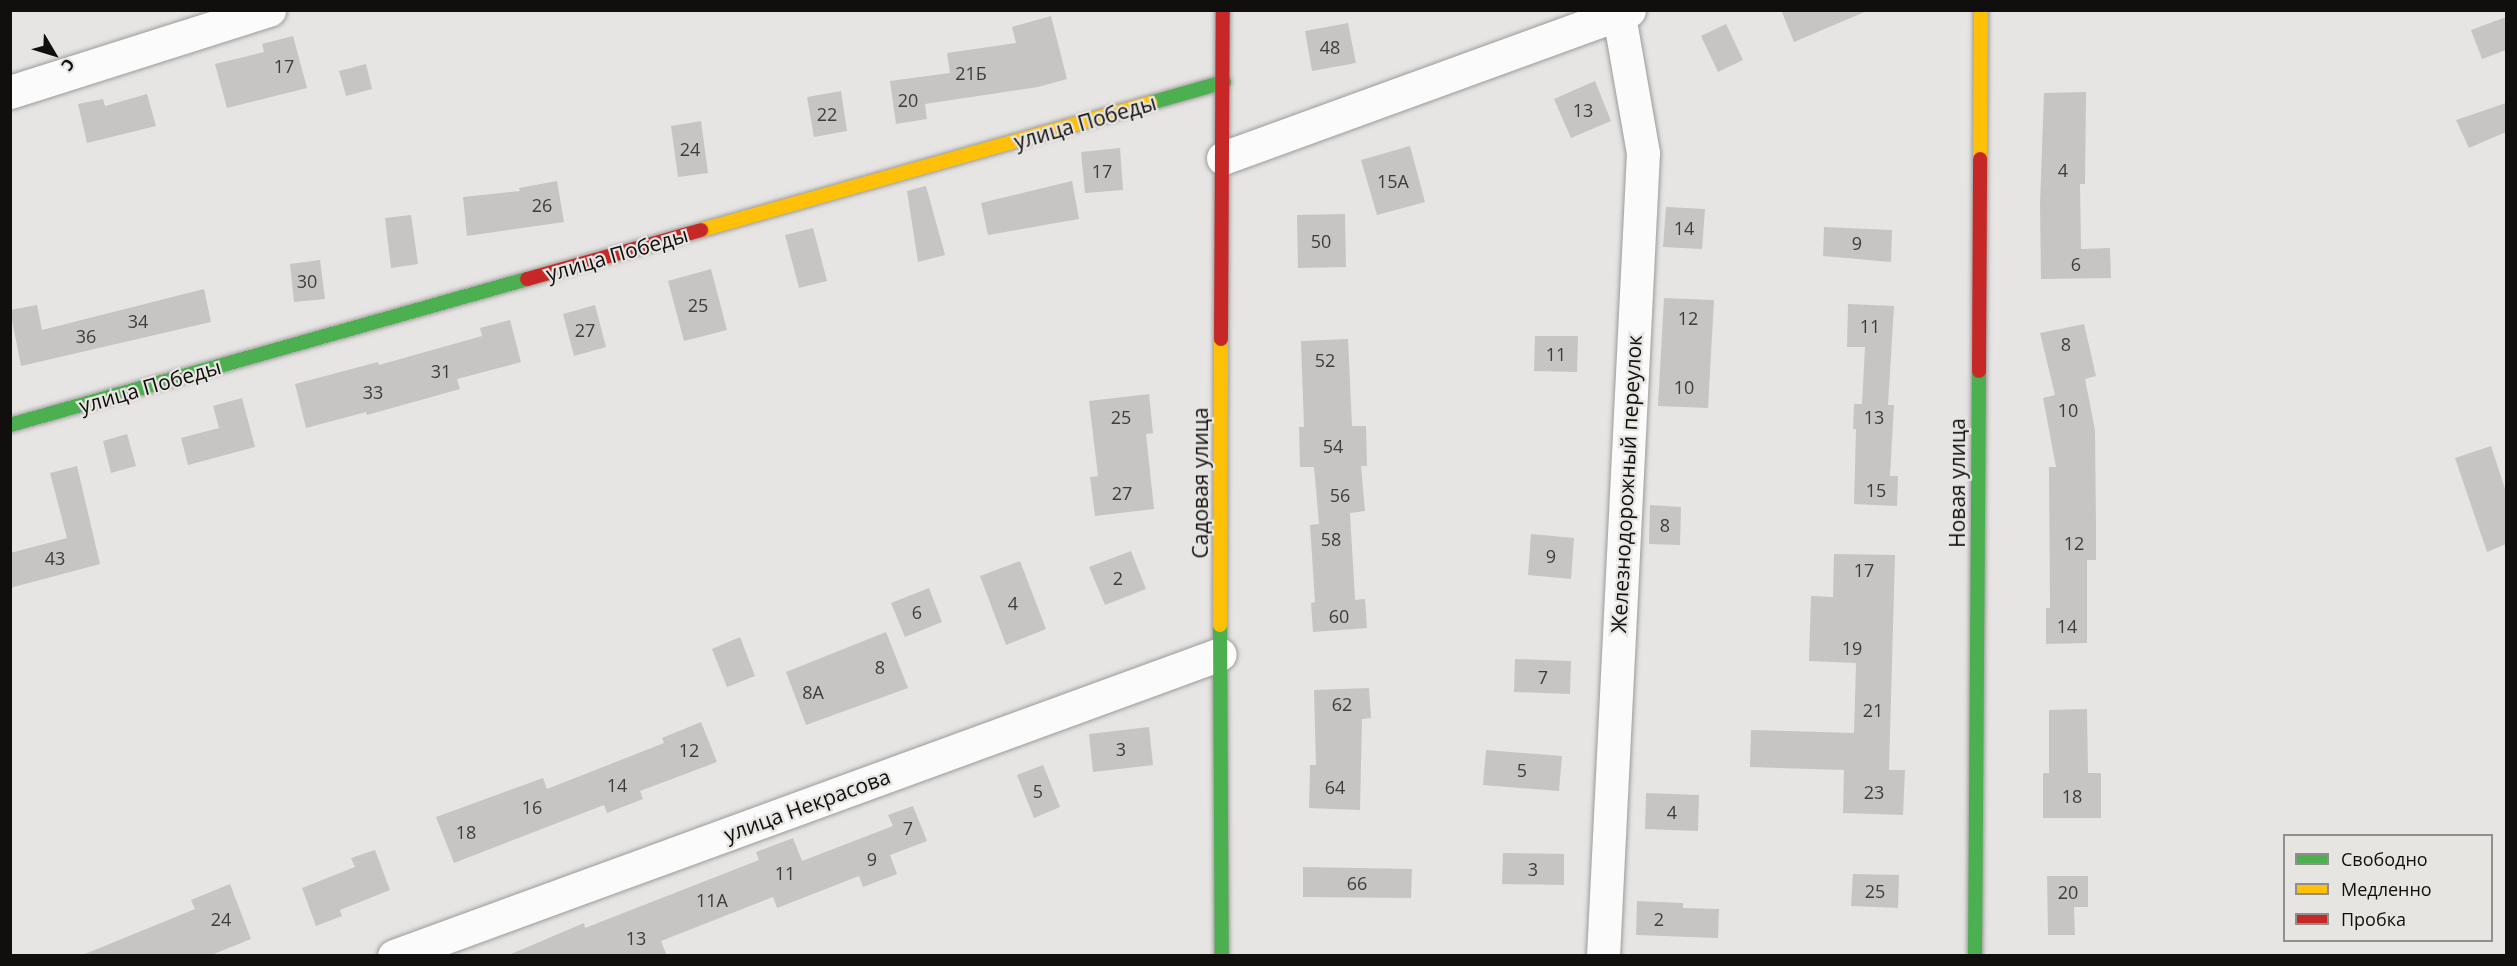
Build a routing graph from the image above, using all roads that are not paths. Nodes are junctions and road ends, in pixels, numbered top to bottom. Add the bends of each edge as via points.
1 (269, 10) edge
2 (1223, 10) edge
3 (1981, 10) edge
4 (1624, 13) edge
5 (1224, 82) junction
6 (10, 92) edge
7 (1223, 158) junction
8 (10, 425) edge
9 (1220, 654) junction
10 (394, 956) edge
11 (1222, 956) edge
12 (1603, 956) edge
13 (1975, 956) edge

1 - 6 street
2 - 5 street, Садовая улица
3 - 13 street, Новая улица
4 - 7 street
4 - 12 street, Железнодорожный переулок via 1643,153
5 - 7 street, Садовая улица
5 - 8 street, улица Победы
7 - 9 street, Садовая улица
9 - 10 street, улица Некрасова
9 - 11 street, Садовая улица

